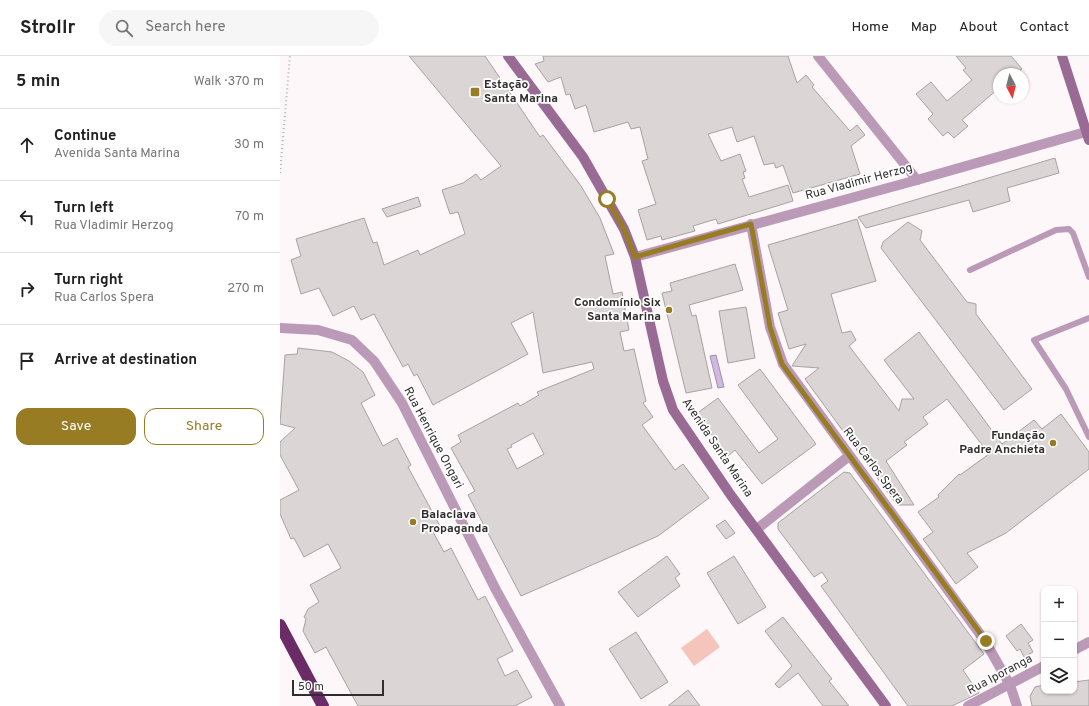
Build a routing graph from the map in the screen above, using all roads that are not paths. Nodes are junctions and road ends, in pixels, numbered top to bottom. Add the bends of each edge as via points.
1 (508, 56) edge
2 (818, 56) edge
3 (1062, 56) edge
4 (1088, 134) edge
5 (917, 180) junction
6 (751, 224) junction
7 (635, 257) junction
8 (970, 270) dead end
9 (1089, 277) edge
10 (1089, 318) edge
11 (280, 328) edge
12 (1089, 437) edge
13 (849, 456) junction
14 (757, 529) junction
15 (280, 625) edge
16 (1089, 642) edge
17 (1077, 648) edge
18 (1041, 668) edge
19 (1010, 684) junction
20 (323, 706) edge
21 (560, 706) edge
22 (886, 706) edge
23 (968, 706) edge
24 (1017, 706) edge

1 - 7 street, Avenida Santa Marina via 583,157 624,229
2 - 5 street
3 - 4 street
4 - 5 street, Rua Vladimir Herzog
5 - 6 street, Rua Vladimir Herzog
6 - 7 street, Rua Vladimir Herzog
6 - 13 street, Rua Carlos Spera via 770,327 782,364
7 - 14 street, Avenida Santa Marina via 663,381 673,410
8 - 9 lane via 1056,230 1069,229 1073,233
10 - 12 lane via 1034,340 1066,389
11 - 21 street, Rua Henrique Ongari via 318,330 352,340 374,360 402,403 496,590
13 - 14 street
13 - 19 street, Rua Carlos Spera via 986,641
14 - 22 street, Avenida Santa Marina
15 - 20 highway
16 - 17 street
18 - 19 street, Rua Iporanga
19 - 23 street, Rua Iporanga
19 - 24 street, Rua Carlos Spera

